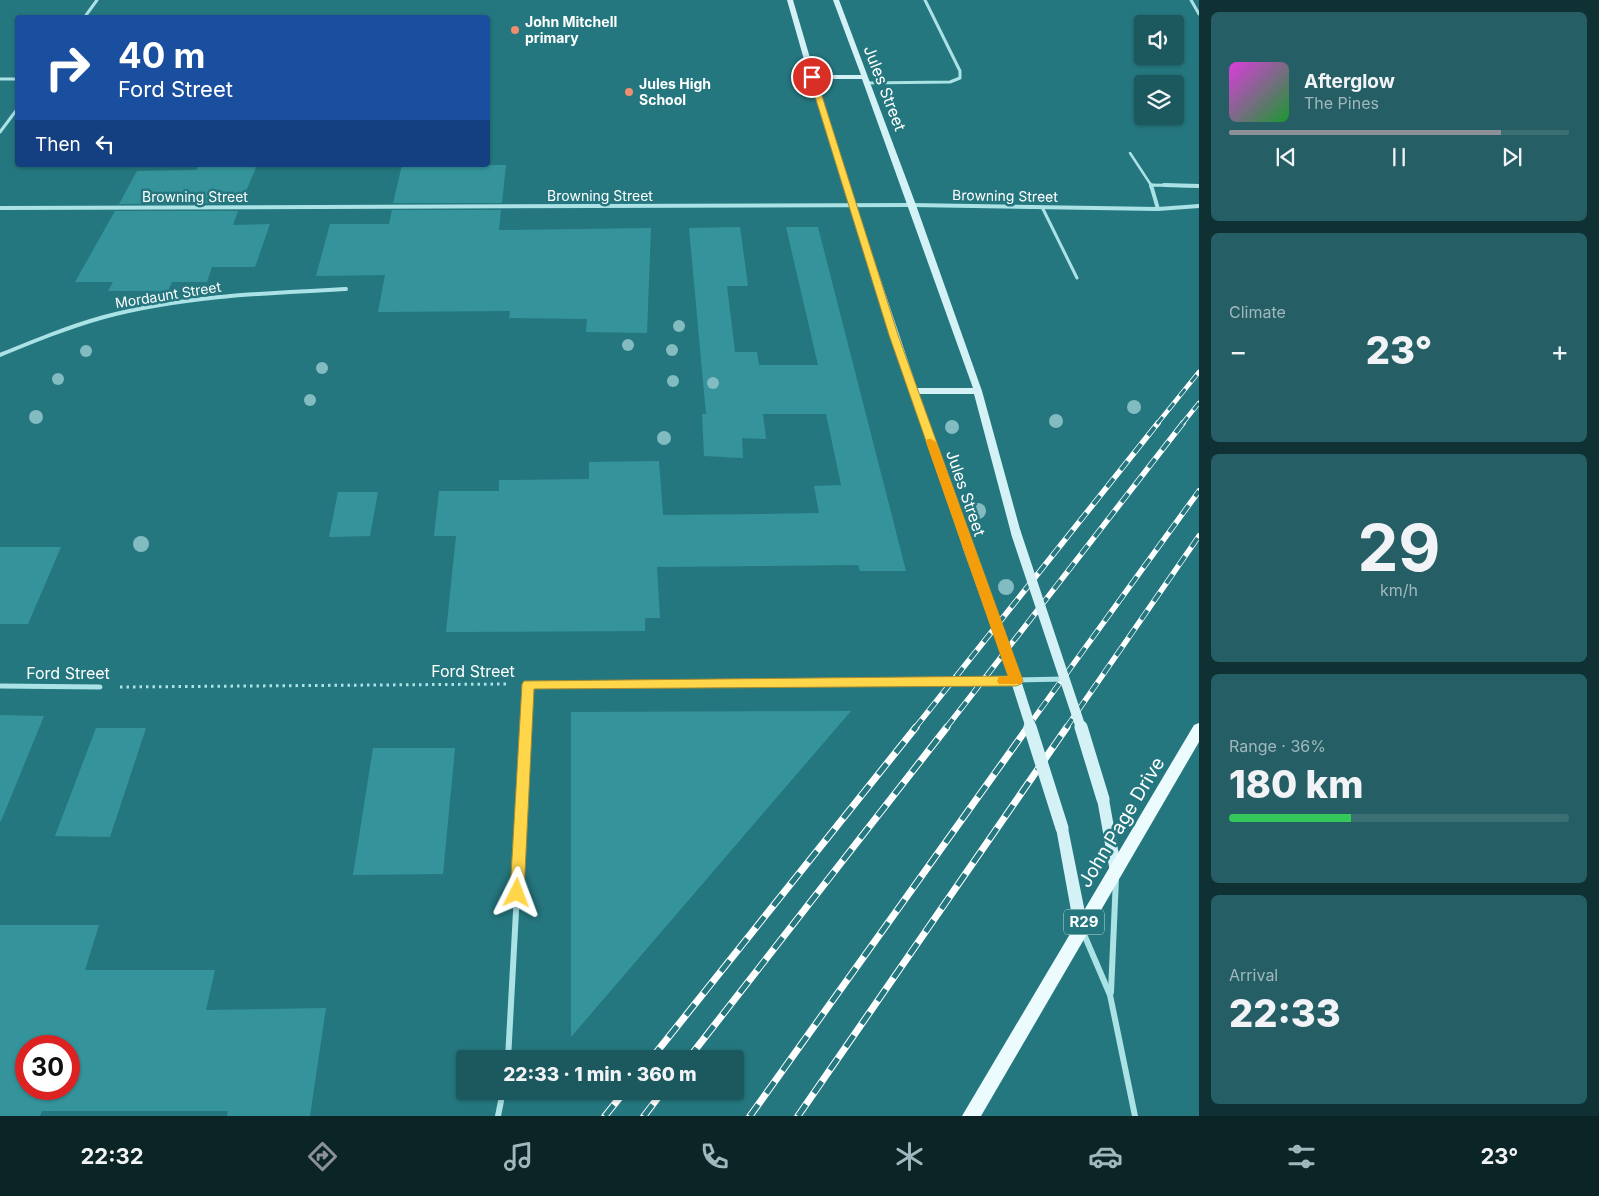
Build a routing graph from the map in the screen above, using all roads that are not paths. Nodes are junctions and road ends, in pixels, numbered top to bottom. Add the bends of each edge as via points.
1 (97, 0) edge
2 (790, 0) edge
3 (836, 0) edge
4 (925, 0) edge
5 (1191, 0) edge
6 (1199, 14) edge
7 (86, 15) edge
8 (812, 77) junction
9 (0, 79) edge
10 (15, 79) edge
11 (864, 80) junction
12 (15, 112) edge
13 (0, 132) edge
14 (1130, 154) dead end
15 (1151, 185) junction
16 (1199, 186) edge
17 (852, 206) junction
18 (912, 206) junction
19 (1199, 206) edge
20 (0, 208) edge
21 (1043, 209) junction
22 (1158, 209) junction
23 (1077, 278) dead end
24 (346, 289) dead end
25 (0, 355) edge
26 (912, 390) junction
27 (978, 391) junction
28 (1066, 678) junction
29 (1016, 681) junction
30 (0, 686) edge
31 (100, 687) road end
32 (1199, 729) edge
33 (1116, 873) junction
34 (1081, 927) junction
35 (1110, 995) junction
36 (508, 1050) edge
37 (501, 1100) edge
38 (498, 1116) edge
39 (971, 1116) edge
40 (1135, 1116) edge

1 - 7 street
2 - 8 main road, Jules Street
3 - 11 main road, Jules Street
4 - 11 street via 962,75 960,78 950,82
5 - 6 street
8 - 11 main road
8 - 17 main road, Jules Street
9 - 10 street
11 - 18 main road, Jules Street
12 - 13 street
14 - 15 lane
15 - 16 street
15 - 22 street
17 - 18 street, Browning Street
17 - 20 street, Browning Street
17 - 26 main road, Jules Street
18 - 21 street, Browning Street
18 - 27 main road, Jules Street
19 - 22 street, Browning Street
21 - 22 street, Browning Street
21 - 23 lane
24 - 25 street, Mordaunt Street via 162,305 104,317
26 - 27 main road
26 - 29 main road, Jules Street, bridge
27 - 28 main road, Jules Street, bridge via 1016,533
28 - 29 street, Ford Street, bridge
28 - 33 main road, Jules Street, bridge via 1103,799
29 - 34 main road, Jules Street, bridge via 1062,828
29 - 36 street, Ford Street, bridge via 528,684
30 - 31 street, Ford Street
32 - 33 main road, John Page Drive / R29
33 - 34 main road, John Page Drive / R29
33 - 35 street, Jules Street
34 - 35 street, Jules Street
34 - 39 main road, John Page Drive / R29
35 - 40 street, Jules Street
37 - 38 street

